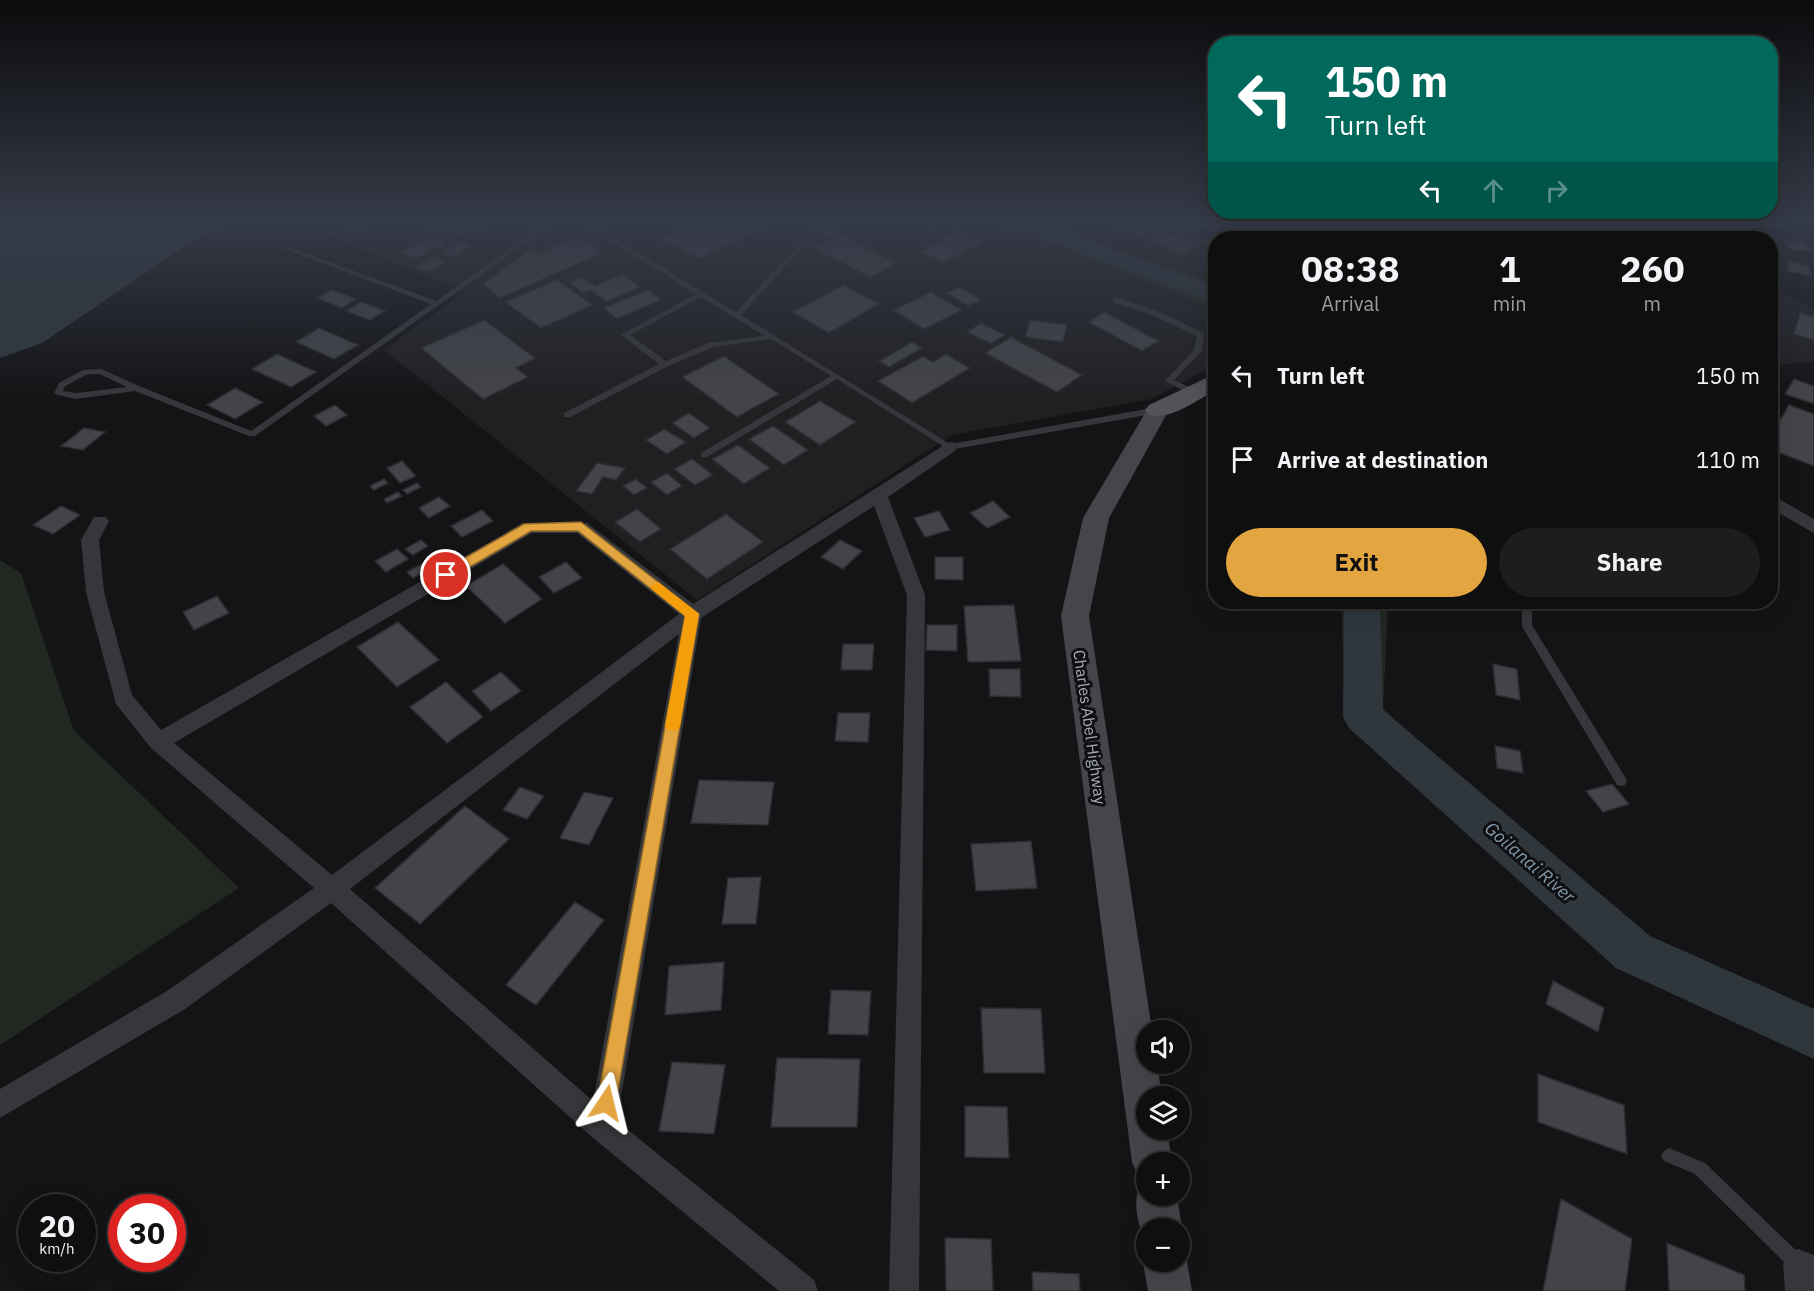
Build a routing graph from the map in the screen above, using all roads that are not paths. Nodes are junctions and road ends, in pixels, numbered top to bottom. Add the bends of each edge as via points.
1 (368, 278) edge
2 (471, 278) edge
3 (675, 278) edge
4 (770, 278) edge
5 (701, 294) junction
6 (1116, 300) dead end
7 (435, 303) junction
8 (736, 315) junction
9 (771, 337) junction
10 (665, 364) junction
11 (837, 376) junction
12 (1204, 387) edge
13 (136, 388) junction
14 (1158, 410) junction
15 (567, 415) dead end
16 (949, 447) junction
17 (704, 455) dead end
18 (879, 495) junction
19 (1778, 505) edge
20 (100, 520) dead end
21 (1814, 527) edge
22 (1527, 609) edge
23 (692, 614) junction
24 (158, 742) junction
25 (1621, 781) dead end
26 (332, 889) junction
27 (1141, 1086) edge
28 (0, 1104) edge
29 (602, 1127) junction
30 (1669, 1156) dead end
31 (1167, 1272) edge
32 (1804, 1275) edge
33 (803, 1291) edge
34 (904, 1291) edge
35 (1170, 1291) edge

1 - 7 lane
2 - 7 lane
3 - 5 lane
4 - 8 lane
5 - 8 lane
5 - 10 lane via 625,335
6 - 12 lane via 1201,335 1198,351 1169,381
7 - 13 lane via 252,434
8 - 9 lane
9 - 10 lane via 711,345
9 - 11 lane
10 - 15 lane
11 - 16 lane
11 - 17 lane
12 - 14 main road
13 - 13 lane via 76,396 58,393 62,385 86,372 101,371
14 - 16 lane
14 - 27 main road, Charles Abel Highway via 1096,518 1075,616
16 - 18 street
18 - 23 street
18 - 34 street via 916,595
19 - 21 street
20 - 24 street via 90,540 95,592 123,698
22 - 25 lane via 1527,625
23 - 24 street via 581,526 529,527
23 - 26 street
23 - 29 street
24 - 26 street
26 - 28 street via 176,1000
26 - 29 street
29 - 33 street
30 - 32 lane via 1700,1168
31 - 35 main road

